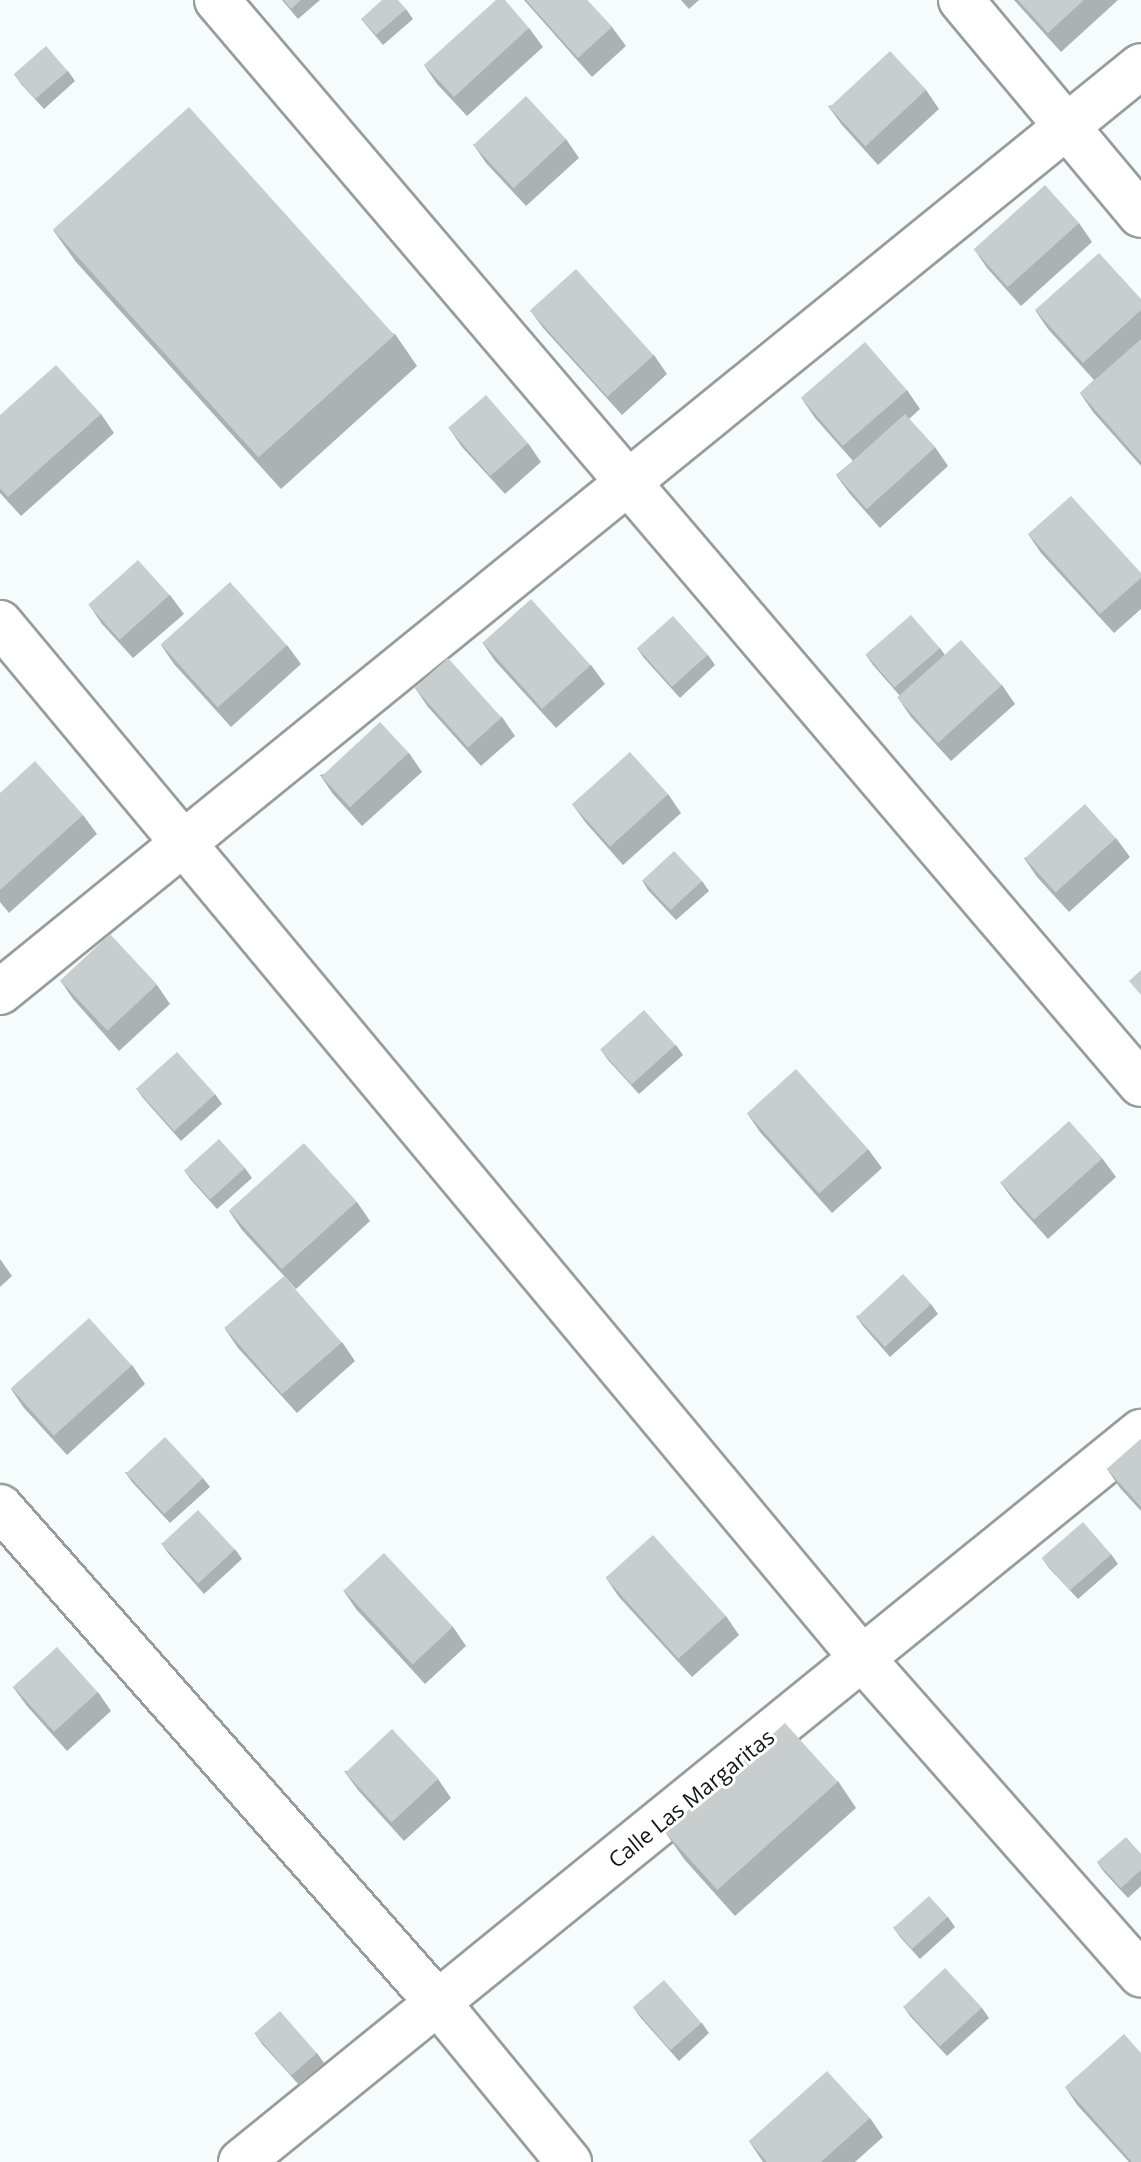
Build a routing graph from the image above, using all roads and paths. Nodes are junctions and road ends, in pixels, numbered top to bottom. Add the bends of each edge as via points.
1 (217, 0) edge
2 (961, 0) edge
3 (1141, 66) edge
4 (1064, 124) junction
5 (1141, 215) edge
6 (628, 482) junction
7 (0, 623) edge
8 (185, 844) junction
9 (0, 992) edge
10 (1141, 1084) edge
11 (1141, 1432) edge
12 (0, 1507) edge
13 (862, 1658) junction
14 (1141, 1974) edge
15 (439, 2004) junction
16 (241, 2162) edge
17 (569, 2162) edge

1 - 6 street
2 - 4 street
3 - 4 street
4 - 5 street
4 - 6 street
6 - 8 street
6 - 10 street
7 - 8 street
8 - 9 street
8 - 13 street
11 - 13 street, Calle Las Margaritas
12 - 15 street
13 - 14 street
13 - 15 street, Calle Las Margaritas
15 - 16 street, Calle Las Margaritas
15 - 17 street

